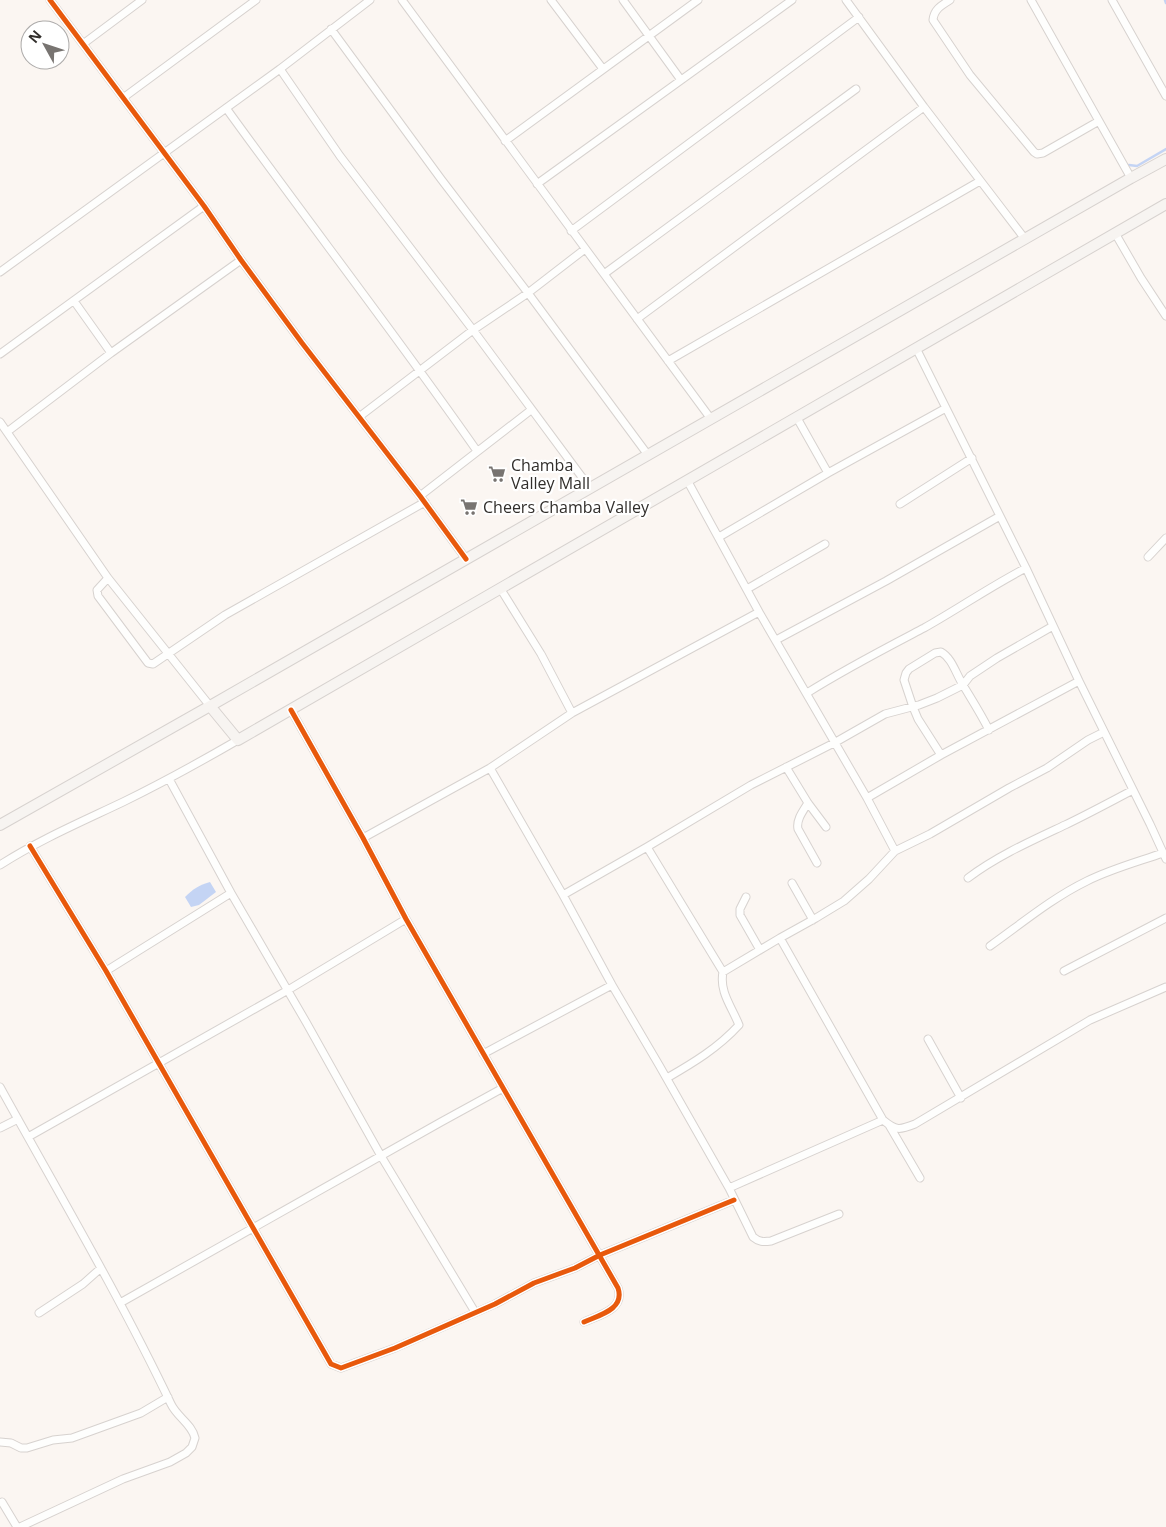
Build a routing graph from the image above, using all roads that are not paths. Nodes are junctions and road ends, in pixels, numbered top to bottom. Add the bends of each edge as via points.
1 (50, 0) edge
2 (142, 0) edge
3 (256, 0) edge
4 (370, 0) edge
5 (402, 0) edge
6 (551, 0) edge
7 (623, 0) edge
8 (792, 0) edge
9 (950, 0) edge
10 (1031, 0) edge
11 (1112, 0) edge
12 (695, 1) edge
13 (851, 2) edge
14 (859, 17) junction
15 (331, 29) junction
16 (650, 36) junction
17 (82, 44) junction
18 (280, 69) junction
19 (603, 69) junction
20 (681, 80) junction
21 (856, 89) dead end
22 (1166, 96) edge
23 (123, 98) junction
24 (924, 107) junction
25 (226, 108) junction
26 (1099, 121) junction
27 (505, 141) junction
28 (164, 153) junction
29 (1166, 159) edge
30 (1132, 178) junction
31 (980, 181) junction
32 (537, 184) junction
33 (1166, 204) edge
34 (204, 206) junction
35 (572, 231) junction
36 (1115, 233) junction
37 (1025, 239) junction
38 (586, 250) junction
39 (242, 260) junction
40 (0, 272) edge
41 (604, 274) junction
42 (528, 293) junction
43 (74, 300) junction
44 (1166, 316) edge
45 (637, 319) junction
46 (473, 330) junction
47 (916, 348) junction
48 (111, 353) junction
49 (0, 354) edge
50 (668, 361) junction
51 (420, 371) junction
52 (946, 408) junction
53 (531, 410) junction
54 (359, 417) junction
55 (797, 418) junction
56 (711, 419) junction
57 (0, 422) edge
58 (6, 432) junction
59 (477, 451) junction
60 (648, 455) junction
61 (972, 458) junction
62 (828, 473) junction
63 (687, 480) junction
64 (590, 488) junction
65 (420, 496) junction
66 (425, 502) junction
67 (900, 504) dead end
68 (1000, 516) junction
69 (718, 536) junction
70 (1166, 538) edge
71 (824, 544) dead end
72 (1148, 557) dead end
73 (466, 559) junction
74 (1026, 568) junction
75 (108, 578) junction
76 (500, 588) junction
77 (747, 589) junction
78 (759, 612) junction
79 (1053, 626) junction
80 (776, 640) junction
81 (169, 653) junction
82 (1079, 682) junction
83 (963, 685) junction
84 (806, 693) junction
85 (210, 706) junction
86 (913, 707) junction
87 (291, 710) junction
88 (572, 713) junction
89 (989, 730) junction
90 (1104, 732) junction
91 (238, 740) junction
92 (834, 743) junction
93 (941, 755) junction
94 (786, 767) junction
95 (490, 768) junction
96 (169, 779) junction
97 (1133, 790) junction
98 (866, 798) junction
99 (808, 803) junction
100 (0, 825) edge
101 (826, 827) dead end
102 (363, 838) junction
103 (30, 846) junction
104 (647, 847) junction
105 (895, 851) junction
106 (1165, 856) edge
107 (817, 863) dead end
108 (0, 865) edge
109 (968, 878) dead end
110 (792, 883) dead end
111 (230, 893) junction
112 (563, 895) junction
113 (746, 897) dead end
114 (1166, 918) edge
115 (406, 919) junction
116 (813, 920) junction
117 (780, 938) junction
118 (990, 946) dead end
119 (760, 950) junction
120 (106, 971) junction
121 (1064, 971) dead end
122 (723, 972) junction
123 (612, 985) junction
124 (1166, 987) edge
125 (288, 990) junction
126 (928, 1039) dead end
127 (483, 1054) junction
128 (159, 1063) junction
129 (667, 1078) junction
130 (0, 1087) edge
131 (503, 1088) junction
132 (962, 1098) junction
133 (18, 1119) junction
134 (886, 1122) junction
135 (0, 1128) edge
136 (28, 1137) junction
137 (381, 1156) junction
138 (920, 1178) dead end
139 (729, 1188) junction
140 (734, 1200) junction
141 (839, 1214) dead end
142 (253, 1228) junction
143 (600, 1255) junction
144 (101, 1268) junction
145 (120, 1303) junction
146 (475, 1312) junction
147 (40, 1313) dead end
148 (584, 1322) dead end
149 (168, 1397) junction
150 (0, 1442) edge
151 (2, 1502) dead end
152 (19, 1527) edge

1 - 17 street
2 - 17 street
3 - 23 street
4 - 15 street
5 - 27 street
6 - 19 street
7 - 16 street
8 - 20 street
9 - 26 street via 937,9 933,20 970,75 1034,152 1043,153
10 - 26 street
11 - 22 street
12 - 16 street
13 - 14 street
14 - 24 street
14 - 35 street
15 - 18 street
15 - 42 street
16 - 19 street
16 - 20 street
17 - 23 street
18 - 25 street
18 - 46 street via 340,156
19 - 27 street
20 - 32 street
21 - 41 street
23 - 28 street
24 - 31 street
24 - 45 street
25 - 28 street
25 - 51 street
26 - 30 street
27 - 32 street
28 - 34 street
28 - 40 street
29 - 30 main road
30 - 37 main road
31 - 37 street
31 - 50 street
32 - 35 street
33 - 36 main road
34 - 39 street
34 - 43 street
35 - 38 street
36 - 44 street
36 - 47 main road
37 - 56 main road
38 - 41 street
38 - 42 street
39 - 48 street
39 - 54 street
41 - 45 street
42 - 46 street
42 - 60 street
43 - 48 street
43 - 49 street
45 - 50 street
46 - 51 street
46 - 53 street
47 - 52 street
47 - 55 main road
48 - 58 street
50 - 56 street
51 - 54 street
51 - 59 street
52 - 61 street
52 - 62 street
53 - 59 street
53 - 64 street
54 - 65 street
55 - 62 street
55 - 63 main road
56 - 60 main road
57 - 58 street
58 - 75 street
59 - 65 street
60 - 64 main road
61 - 67 street
61 - 68 street
62 - 69 street
63 - 69 street
63 - 76 main road
64 - 73 main road
65 - 66 street
66 - 73 street
66 - 81 street via 225,616
68 - 74 street
68 - 80 street
69 - 77 street
70 - 72 street
71 - 77 street
73 - 85 main road
74 - 79 street
74 - 84 street
75 - 81 street
75 - 81 street via 97,590 98,596 148,663 153,664
76 - 87 main road
76 - 88 street via 541,654
77 - 78 street
78 - 80 street
78 - 88 street
79 - 82 street
79 - 83 street via 997,658 970,676
80 - 84 street
81 - 85 street
82 - 89 street
82 - 90 street
83 - 86 street
83 - 86 street via 946,655 935,653 908,669 904,680
83 - 89 street
84 - 92 street
85 - 91 main road
85 - 100 main road
86 - 92 street via 885,714
86 - 93 street
87 - 91 main road
87 - 102 street
88 - 95 street
89 - 93 street
90 - 97 street
90 - 105 street via 1047,768
91 - 96 street
92 - 94 street
92 - 98 street
93 - 98 street
94 - 99 street
94 - 104 street
95 - 102 street
95 - 112 street
96 - 103 street
96 - 111 street
97 - 106 street
97 - 109 street via 1017,847
98 - 105 street
99 - 101 street
99 - 107 street via 797,824
102 - 115 street
103 - 108 street
103 - 120 street
104 - 112 street
104 - 122 street
105 - 116 street via 844,901
106 - 118 street via 1119,868 1087,881 1056,898
110 - 116 street
111 - 120 street
111 - 125 street
112 - 123 street
113 - 119 street via 740,915
114 - 121 street
115 - 125 street
115 - 127 street
116 - 117 street
117 - 119 street
117 - 134 street
119 - 122 street
120 - 128 street
122 - 129 street via 723,992 739,1025 708,1054
123 - 127 street
123 - 129 street
124 - 132 street via 1090,1020
125 - 128 street
125 - 137 street
126 - 132 street
127 - 131 street
128 - 136 street
128 - 142 street
129 - 139 street
130 - 133 street
131 - 137 street
131 - 143 street
132 - 134 street via 915,1124 897,1129
133 - 135 street
133 - 136 street
134 - 138 street
134 - 139 street
136 - 144 street
137 - 142 street
137 - 146 street
139 - 140 street
140 - 141 street via 753,1237 762,1242
140 - 143 street
142 - 145 street
142 - 146 street via 335,1366 341,1368 395,1348
143 - 146 street
143 - 148 street via 620,1297 612,1309
144 - 145 street
144 - 147 street
145 - 149 street
149 - 150 street via 141,1414 72,1438 27,1448
149 - 152 street via 174,1410 194,1433 194,1443 186,1453
151 - 152 street

